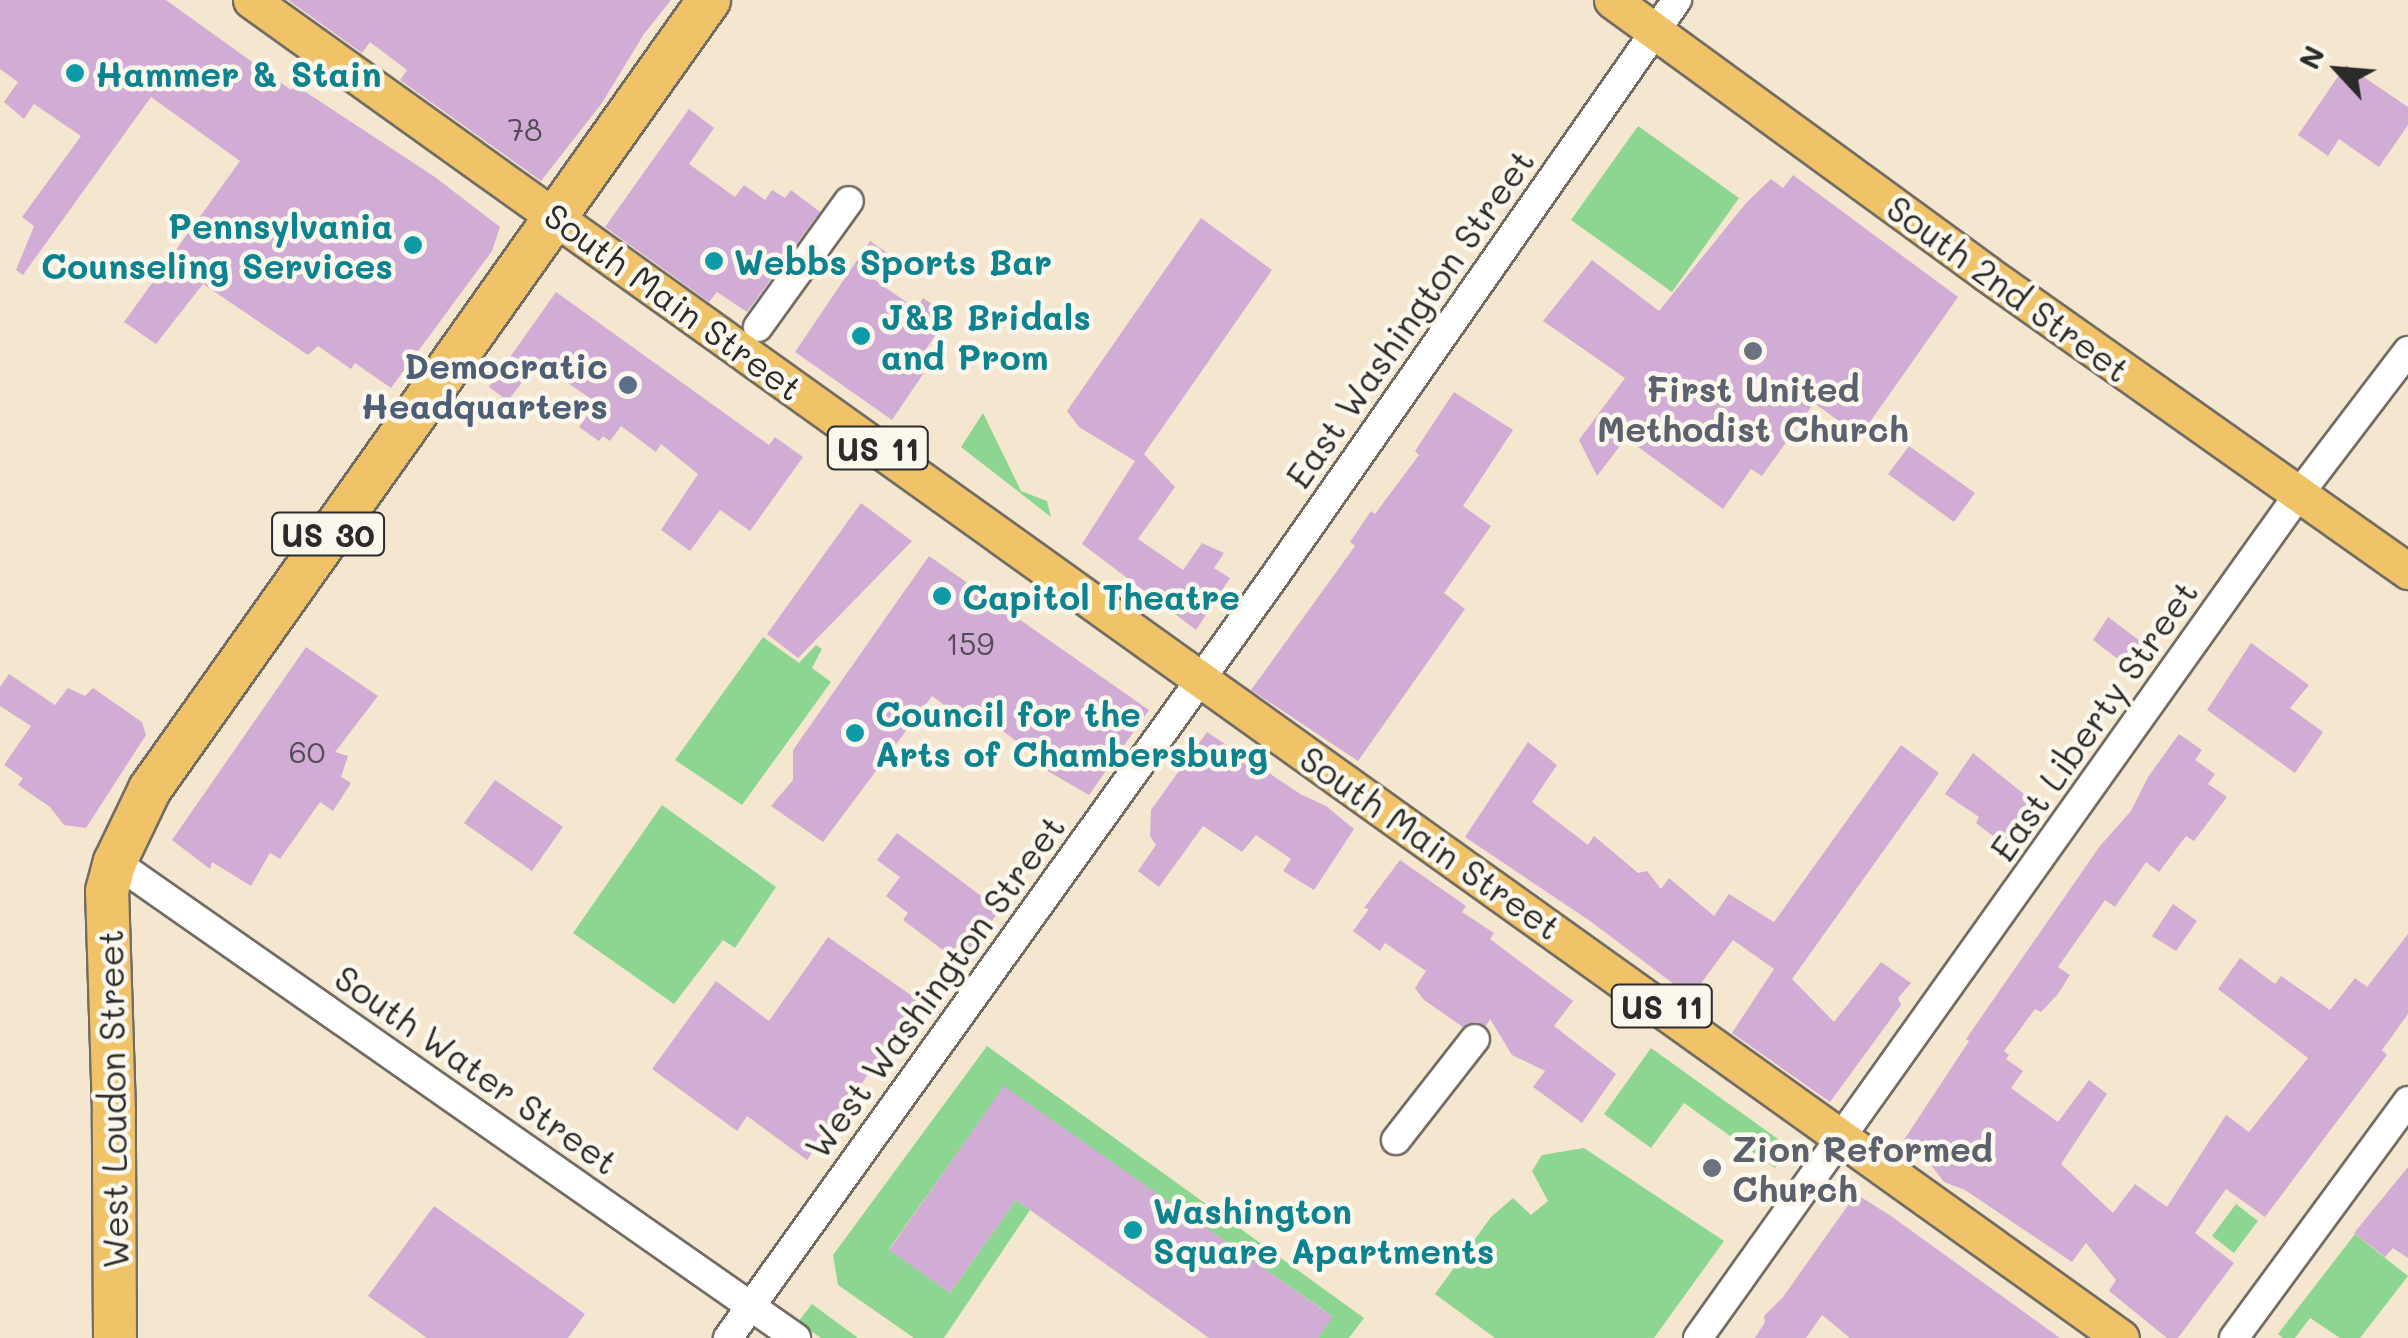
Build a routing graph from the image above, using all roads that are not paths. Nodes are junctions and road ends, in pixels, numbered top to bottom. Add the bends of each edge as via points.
1 (251, 0) edge
2 (710, 0) edge
3 (1612, 0) edge
4 (1677, 0) edge
5 (1655, 31) junction
6 (849, 201) dead end
7 (557, 216) junction
8 (758, 327) dead end
9 (2408, 351) edge
10 (2299, 494) junction
11 (2408, 571) edge
12 (1200, 678) junction
13 (115, 862) junction
14 (1474, 1039) dead end
15 (2408, 1101) edge
16 (1842, 1136) junction
17 (1396, 1140) dead end
18 (751, 1306) junction
19 (114, 1338) edge
20 (728, 1338) edge
21 (796, 1338) edge
22 (1698, 1338) edge
23 (2120, 1338) edge
24 (2234, 1338) edge

1 - 7 main road, South Main Street / US 11
2 - 7 highway, US 30
3 - 5 main road, South 2nd Street
4 - 5 street, East Washington Street
5 - 10 main road, South 2nd Street
5 - 12 street, East Washington Street
6 - 8 street
7 - 12 main road, South Main Street / US 11
7 - 13 highway, US 30 via 150,789
9 - 10 street, East Liberty Street
10 - 11 main road, South 2nd Street
10 - 16 street, East Liberty Street
12 - 16 main road, South Main Street / US 11
12 - 18 street, West Washington Street
13 - 18 street, South Water Street
13 - 19 highway, West Loudon Street / US 30 via 107,891
14 - 17 street
15 - 24 street
16 - 22 street, East Liberty Street
16 - 23 main road, South Main Street / US 11
18 - 20 street, West Washington Street
18 - 21 street, South Water Street

